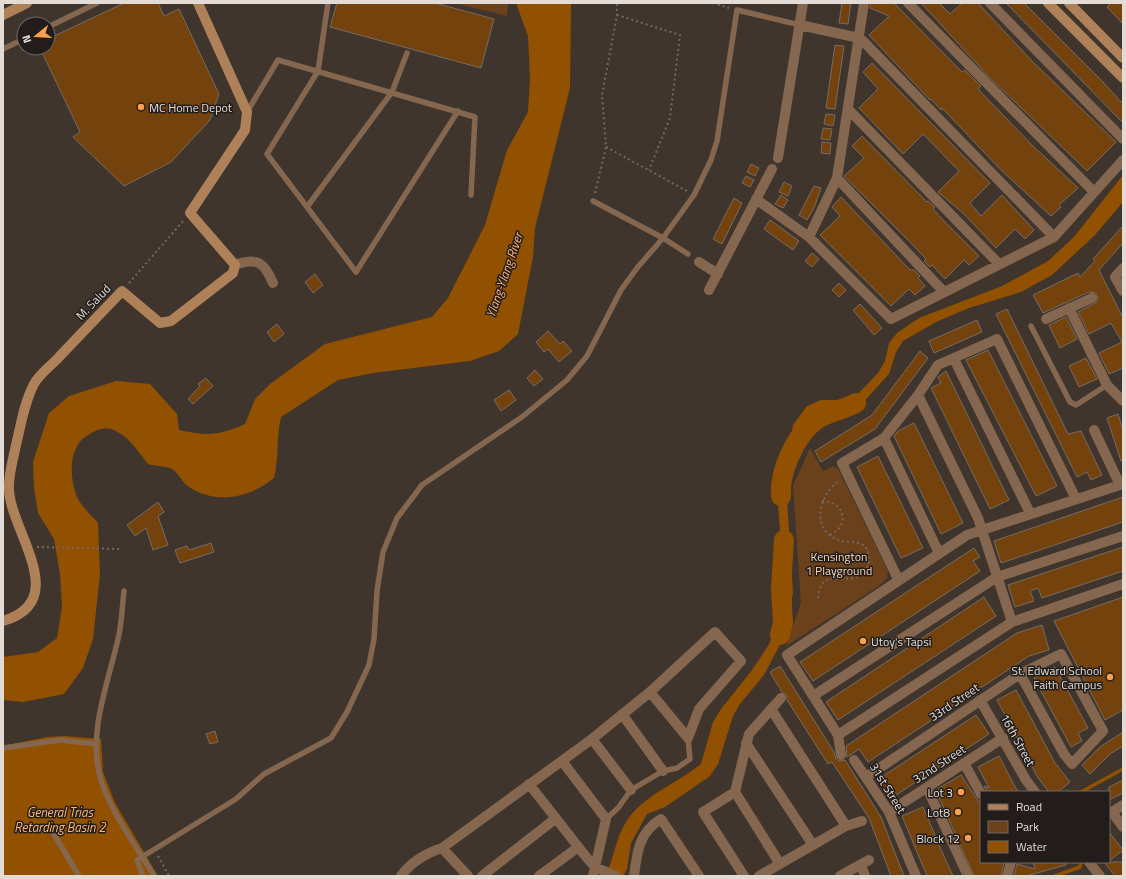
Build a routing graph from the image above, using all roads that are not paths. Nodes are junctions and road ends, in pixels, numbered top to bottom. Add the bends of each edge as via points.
1 (28, 3) edge
2 (97, 3) edge
3 (198, 3) edge
4 (328, 3) edge
5 (803, 3) edge
6 (864, 3) edge
7 (908, 3) edge
8 (990, 3) edge
9 (1048, 3) edge
10 (1069, 3) edge
11 (3, 16) edge
12 (56, 23) edge
13 (800, 25) junction
14 (859, 38) junction
15 (16, 43) edge
16 (3, 49) edge
17 (407, 53) dead end
18 (1123, 58) edge
19 (318, 71) junction
20 (1123, 78) edge
21 (392, 92) junction
22 (848, 109) junction
23 (458, 111) junction
24 (247, 112) junction
25 (1123, 139) edge
26 (778, 158) dead end
27 (1123, 160) edge
28 (772, 169) dead end
29 (837, 178) junction
30 (1094, 192) junction
31 (471, 195) dead end
32 (756, 199) junction
33 (593, 201) road end
34 (307, 207) junction
35 (809, 237) junction
36 (1054, 237) junction
37 (663, 238) junction
38 (688, 254) dead end
39 (699, 262) dead end
40 (999, 264) junction
41 (235, 266) junction
42 (1123, 268) edge
43 (718, 274) junction
44 (273, 283) dead end
45 (709, 290) dead end
46 (1123, 291) edge
47 (944, 292) junction
48 (1092, 298) dead end
49 (1069, 308) junction
50 (1046, 319) dead end
51 (1031, 326) dead end
52 (954, 359) junction
53 (1107, 385) junction
54 (918, 395) junction
55 (1123, 401) edge
56 (1094, 430) dead end
57 (884, 438) junction
58 (1121, 484) edge
59 (1076, 499) junction
60 (1030, 513) junction
61 (982, 529) junction
62 (1123, 536) edge
63 (939, 552) junction
64 (997, 577) junction
65 (898, 579) junction
66 (1123, 584) edge
67 (124, 591) dead end
68 (3, 621) edge
69 (1012, 622) junction
70 (1020, 674) junction
71 (650, 692) junction
72 (813, 696) junction
73 (781, 698) dead end
74 (980, 700) junction
75 (771, 709) junction
76 (622, 714) junction
77 (838, 735) junction
78 (688, 738) junction
79 (1003, 738) junction
80 (592, 739) junction
81 (746, 743) junction
82 (97, 744) junction
83 (3, 748) edge
84 (841, 755) dead end
85 (854, 760) dead end
86 (562, 761) junction
87 (964, 763) junction
88 (664, 771) junction
89 (866, 777) junction
90 (529, 784) junction
91 (927, 788) junction
92 (631, 790) junction
93 (1034, 791) edge
94 (734, 792) junction
95 (980, 792) edge
96 (1123, 805) edge
97 (889, 812) junction
98 (555, 819) junction
99 (606, 819) junction
100 (862, 821) dead end
101 (846, 826) junction
102 (1123, 827) edge
103 (52, 831) dead end
104 (813, 845) junction
105 (442, 848) junction
106 (578, 848) junction
107 (143, 857) junction
108 (1011, 863) edge
109 (1090, 863) edge
110 (780, 864) junction
111 (594, 871) edge
112 (611, 874) edge
113 (79, 876) edge
114 (143, 876) edge
115 (154, 876) edge
116 (401, 876) edge
117 (468, 876) edge
118 (482, 876) edge
119 (539, 876) edge
120 (634, 876) edge
121 (699, 876) edge
122 (744, 876) edge
123 (759, 876) edge
124 (840, 876) edge
125 (865, 876) edge
126 (916, 876) edge
127 (968, 876) edge
128 (1007, 876) edge
129 (1100, 876) edge

1 - 11 street
2 - 12 lane
3 - 24 street
4 - 19 lane
5 - 13 street
6 - 14 street
7 - 30 street
8 - 25 street
9 - 20 street
10 - 18 street
13 - 14 street
13 - 26 street
13 - 37 lane via 737,10 717,141 711,160 694,195
14 - 22 street
14 - 36 street
15 - 16 lane
17 - 21 lane
19 - 21 lane
19 - 24 lane via 278,60
19 - 34 lane via 267,154
21 - 23 lane
21 - 34 lane
22 - 29 street
22 - 40 street
23 - 31 lane via 475,117
23 - 34 lane via 356,272
24 - 41 street via 245,130 190,213
27 - 30 street
28 - 32 street
29 - 35 street
29 - 47 street
30 - 36 street
32 - 35 street
32 - 43 street
33 - 37 lane
35 - 47 street via 891,319
36 - 40 street
37 - 38 lane
37 - 107 lane via 621,290 588,356 567,380 522,417 422,485 396,518 383,552 369,665 347,712 331,738 264,774 236,799
39 - 43 street
40 - 47 street
41 - 44 street via 250,260 260,262 268,271
41 - 68 street, M. Salud via 233,273 171,321 160,323 122,291 35,383 26,403 9,490 12,508 34,564 35,592 31,604 23,612
42 - 46 street via 1115,277
43 - 45 street
48 - 49 street
49 - 50 street
49 - 53 street
51 - 53 lane via 1070,402 1076,405
52 - 54 street via 938,365
52 - 59 street via 997,339
52 - 60 street
53 - 55 street
54 - 57 street
54 - 61 street
56 - 58 street
57 - 63 street
57 - 65 street via 842,463
58 - 59 street
59 - 60 street
60 - 61 street
61 - 63 street
61 - 64 street
62 - 64 street
63 - 65 street
64 - 69 street
64 - 72 street
65 - 72 street via 787,655
66 - 69 street
67 - 82 lane via 118,638 100,707
69 - 77 street
70 - 70 street, 33rd Street via 1061,654 1103,731 1072,764
70 - 74 street, 33rd Street
71 - 76 street
71 - 78 street
71 - 78 street via 715,632 741,661 699,709
72 - 77 street
73 - 75 street
74 - 79 street, 16th Street
74 - 89 street, 33rd Street
75 - 81 street via 749,734
75 - 101 street
76 - 80 street
76 - 88 street
77 - 84 street
78 - 88 lane via 690,759 677,768
79 - 87 street, 32nd Street
79 - 93 street, 16th Street
80 - 86 street
80 - 92 street
81 - 94 street
81 - 104 street
82 - 83 lane via 60,740
82 - 107 lane via 98,772 104,790
85 - 89 street, 31st Street
86 - 90 street
86 - 99 street
87 - 91 street, 32nd Street
87 - 95 street
88 - 92 lane
89 - 97 street, 31st Street
90 - 98 street
90 - 105 street
91 - 97 street, 32nd Street
91 - 127 street
92 - 99 lane
94 - 110 street
94 - 122 street via 702,812
96 - 102 street via 1112,812
97 - 126 street, 31st Street
98 - 106 street
98 - 118 street
99 - 111 street
100 - 101 street
101 - 104 street
103 - 113 lane
104 - 110 street
105 - 116 street via 415,861
105 - 117 street
106 - 111 street
106 - 119 street
107 - 114 lane via 137,860
107 - 115 lane
108 - 128 street
109 - 129 street
110 - 123 street
111 - 112 street
120 - 121 street via 642,838 651,825 661,819
124 - 125 street via 865,862

